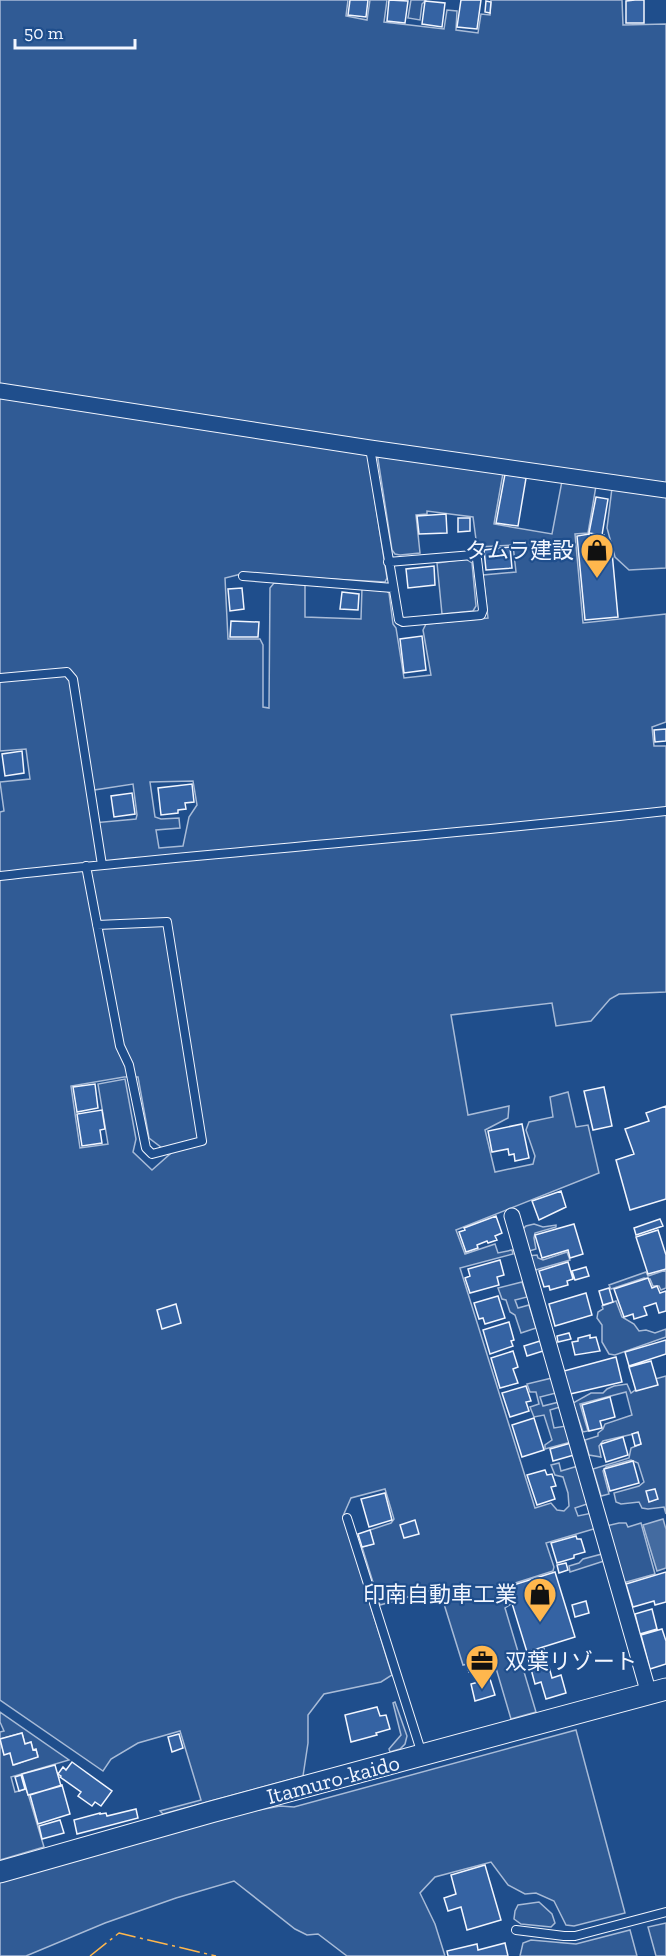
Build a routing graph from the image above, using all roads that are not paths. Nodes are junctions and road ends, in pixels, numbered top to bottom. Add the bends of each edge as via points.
1 (0, 391) edge
2 (370, 448) junction
3 (666, 490) edge
4 (388, 562) junction
5 (243, 576) dead end
6 (393, 588) junction
7 (0, 678) edge
8 (666, 811) edge
9 (102, 865) junction
10 (86, 866) junction
11 (0, 876) edge
12 (97, 926) junction
13 (512, 1216) dead end
14 (347, 1518) dead end
15 (657, 1691) edge
16 (422, 1755) junction
17 (0, 1872) edge
18 (666, 1912) edge
19 (516, 1930) dead end

1 - 2 street
2 - 3 street
2 - 4 lane
4 - 6 lane
4 - 6 lane via 473,555 477,559 483,610 481,615 403,622 399,620
5 - 6 lane
7 - 9 lane via 67,672 73,679
8 - 9 lane
9 - 10 lane
10 - 11 lane
10 - 12 lane
12 - 12 lane via 120,1046 129,1065 146,1148 152,1154 202,1141 167,922
13 - 15 street
14 - 16 lane
15 - 16 main road, Itamuro-kaido
16 - 17 main road, Itamuro-kaido
18 - 19 lane via 575,1936

